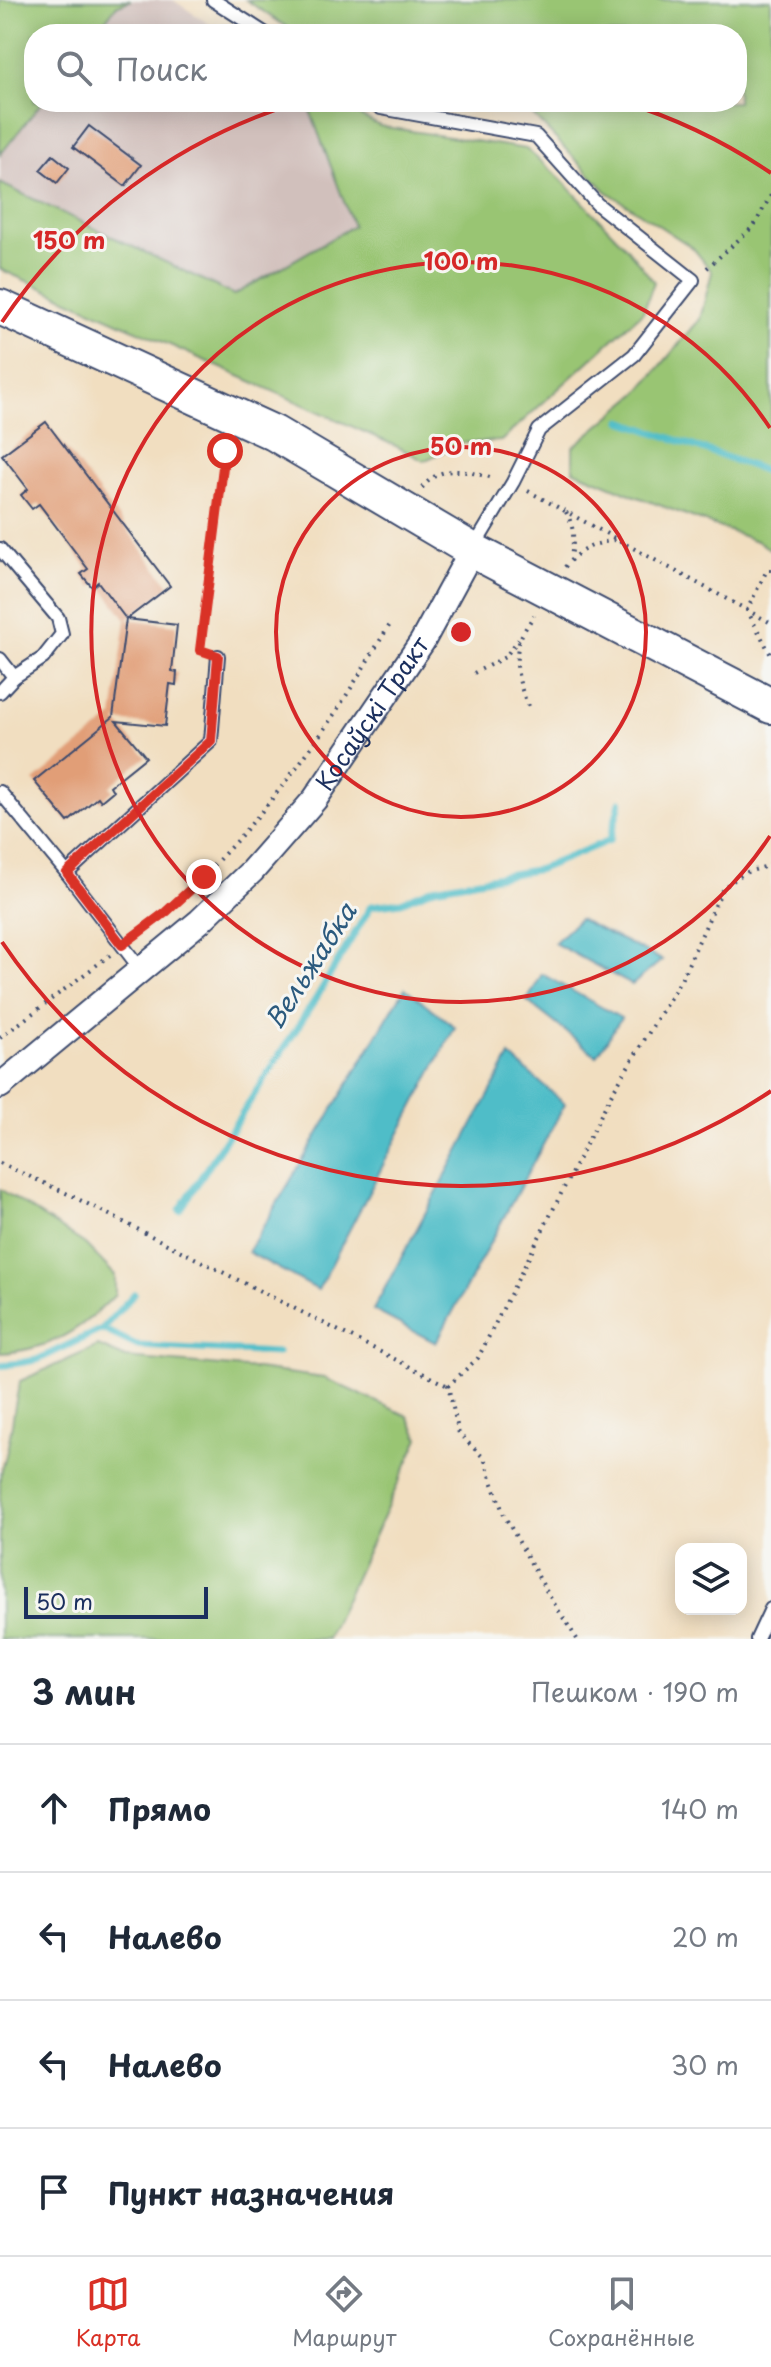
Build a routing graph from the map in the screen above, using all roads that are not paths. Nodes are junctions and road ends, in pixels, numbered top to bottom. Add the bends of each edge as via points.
1 (213, 0) edge
2 (250, 24) edge
3 (403, 112) edge
4 (0, 307) edge
5 (0, 549) edge
6 (472, 550) junction
7 (218, 656) road end
8 (0, 659) edge
9 (14, 677) junction
10 (0, 692) edge
11 (771, 706) edge
12 (0, 792) edge
13 (67, 873) junction
14 (142, 971) junction
15 (0, 1086) edge
16 (771, 1609) edge
17 (757, 1639) edge

1 - 2 lane
3 - 6 lane via 536,136 597,204 693,280 634,355 539,430
4 - 6 main road via 274,433
5 - 9 lane via 58,618 62,634 43,658
6 - 11 main road
6 - 14 street, Косаўскі Тракт via 422,642 315,799 252,871
7 - 13 lane via 211,741
8 - 9 lane
9 - 10 lane
12 - 13 lane
13 - 14 lane
14 - 15 street, Косаўскі Тракт
16 - 17 lane

